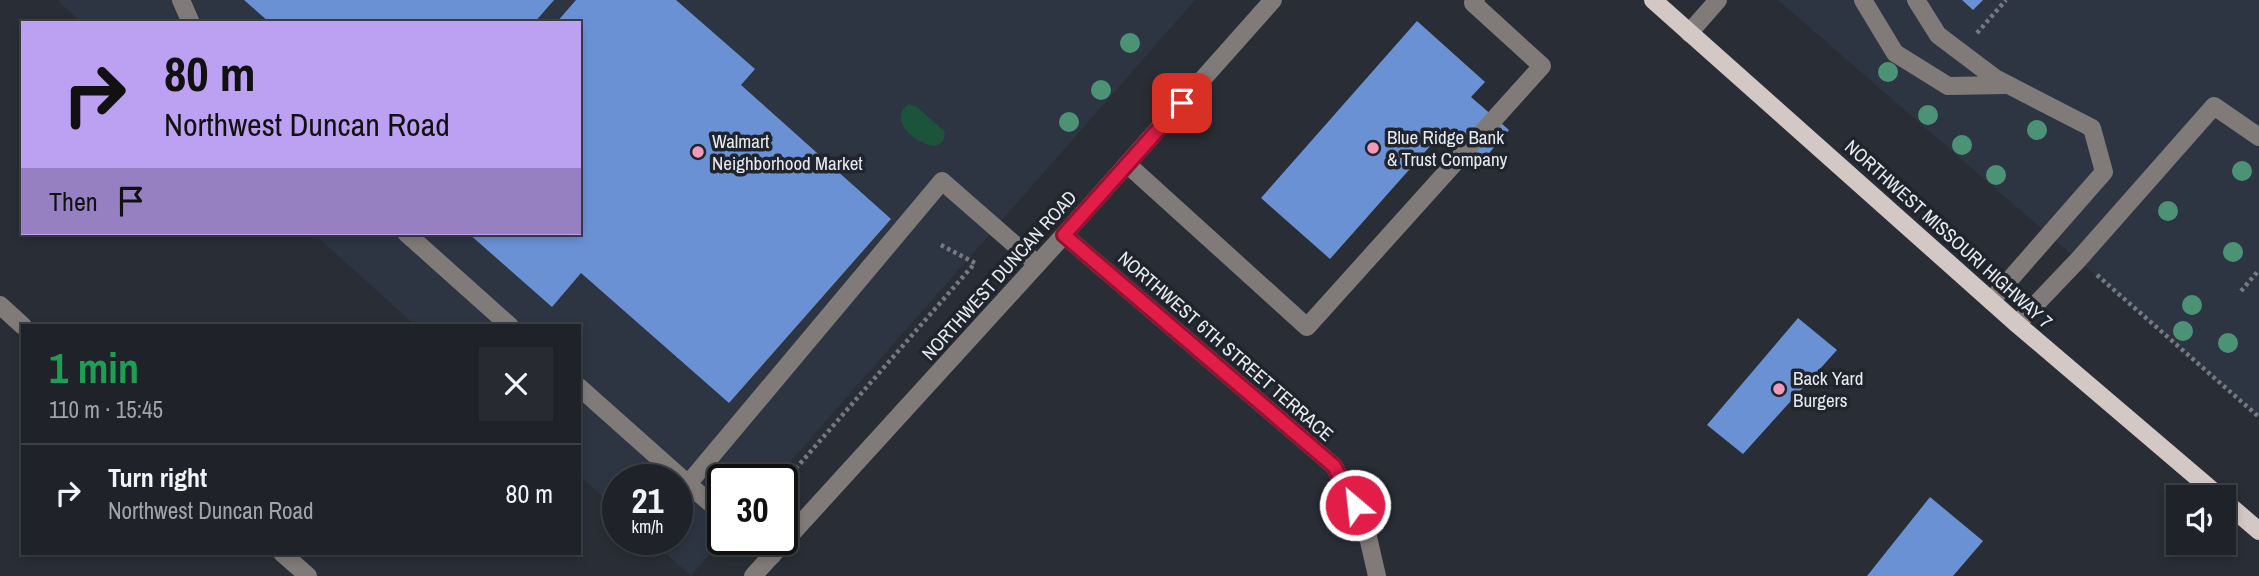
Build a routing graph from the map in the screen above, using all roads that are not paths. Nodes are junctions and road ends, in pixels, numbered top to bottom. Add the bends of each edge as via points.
1 (181, 0) edge
2 (1273, 0) edge
3 (1476, 0) edge
4 (1653, 0) edge
5 (1718, 0) edge
6 (1863, 0) edge
7 (1916, 0) edge
8 (190, 21) edge
9 (1689, 33) junction
10 (2008, 85) junction
11 (2259, 137) edge
12 (1128, 164) junction
13 (407, 235) edge
14 (1064, 235) junction
15 (1037, 264) junction
16 (1991, 301) junction
17 (0, 305) edge
18 (21, 324) edge
19 (508, 324) edge
20 (2017, 324) junction
21 (581, 389) edge
22 (666, 464) edge
23 (693, 478) edge
24 (2206, 485) edge
25 (693, 488) edge
26 (707, 500) edge
27 (2236, 511) edge
28 (2259, 531) edge
29 (284, 555) edge
30 (772, 556) joint
31 (309, 576) edge
32 (753, 576) edge
33 (1377, 576) edge

1 - 8 street
2 - 12 street, NORTHWEST DUNCAN ROAD
3 - 12 street via 1473,3 1542,66 1307,327
4 - 9 main road, NORTHWEST MISSOURI HIGHWAY 7
5 - 9 street
6 - 10 street via 1895,53 1948,86
7 - 10 street via 1938,34
9 - 16 main road, NORTHWEST MISSOURI HIGHWAY 7
10 - 16 street via 2092,128 2104,172
11 - 20 street via 2214,106
12 - 14 street, NORTHWEST DUNCAN ROAD
13 - 19 street
14 - 15 street, NORTHWEST DUNCAN ROAD
14 - 33 street, NORTHWEST 6TH STREET TERRACE via 1334,466 1365,524
15 - 23 street via 942,181
15 - 30 street, NORTHWEST DUNCAN ROAD
16 - 20 main road, NORTHWEST MISSOURI HIGHWAY 7
17 - 18 street
20 - 24 main road, NORTHWEST MISSOURI HIGHWAY 7
21 - 22 street
25 - 26 street
27 - 28 main road
29 - 31 street
30 - 32 street, NORTHWEST DUNCAN ROAD

